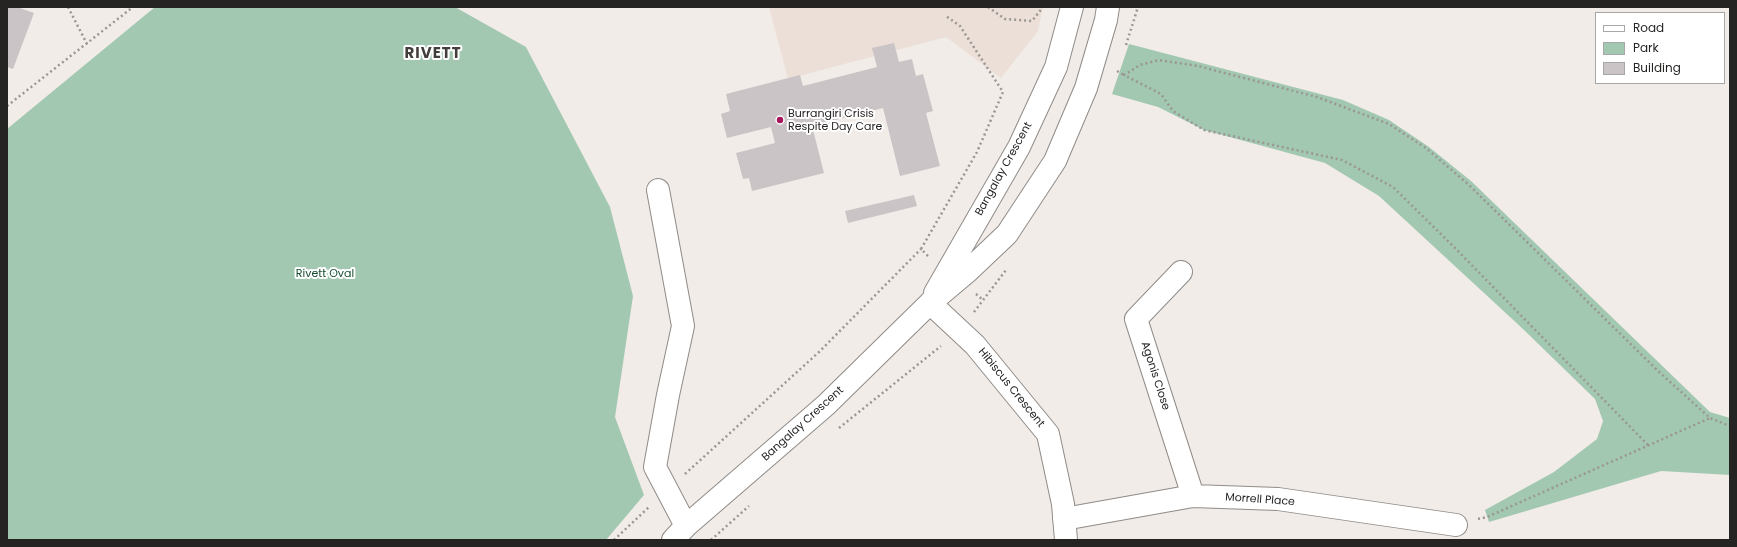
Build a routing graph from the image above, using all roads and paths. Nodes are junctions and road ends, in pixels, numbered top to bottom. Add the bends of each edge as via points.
1 (68, 7) edge
2 (133, 7) edge
3 (988, 7) edge
4 (1043, 7) edge
5 (1072, 7) edge
6 (1108, 7) edge
7 (946, 16) dead end
8 (87, 44) junction
9 (1117, 71) dead end
10 (1124, 75) junction
11 (7, 106) edge
12 (658, 190) dead end
13 (921, 249) junction
14 (1181, 272) dead end
15 (953, 275) junction
16 (984, 300) dead end
17 (930, 303) junction
18 (960, 331) junction
19 (1710, 418) junction
20 (1730, 426) edge
21 (834, 432) dead end
22 (1648, 445) junction
23 (667, 490) junction
24 (1193, 496) junction
25 (753, 502) dead end
26 (1456, 525) joint
27 (1065, 529) edge
28 (680, 533) edge
29 (614, 540) edge
30 (711, 540) edge

1 - 8 path
2 - 8 path
3 - 4 path via 1005,19 1032,21
5 - 15 street, Bangalay Crescent via 1056,67 1019,147
6 - 15 street, Bangalay Crescent via 1086,88 1055,161 1007,234
7 - 13 path via 960,26 1003,92 976,152
8 - 11 path
9 - 10 path
10 - 19 path via 1140,65 1159,60 1198,66 1317,97 1388,124 1426,148 1469,185 1658,371
10 - 22 path via 1161,94 1173,111 1204,130 1342,160 1393,187
12 - 23 street via 683,326 655,467
13 - 15 path
13 - 23 path via 819,352
14 - 24 street, Agonis Close via 1136,318
15 - 16 path
15 - 17 street, Bangalay Crescent
17 - 18 street, Hibiscus Crescent
17 - 28 street, Bangalay Crescent via 826,405
18 - 21 path
18 - 27 street, Hibiscus Crescent via 975,345 1048,434 1063,504
19 - 20 path
19 - 22 path
22 - 26 path via 1487,517
23 - 28 street
23 - 29 path
24 - 26 street, Morrell Place via 1278,499
24 - 27 street, Morrell Place
25 - 30 path

